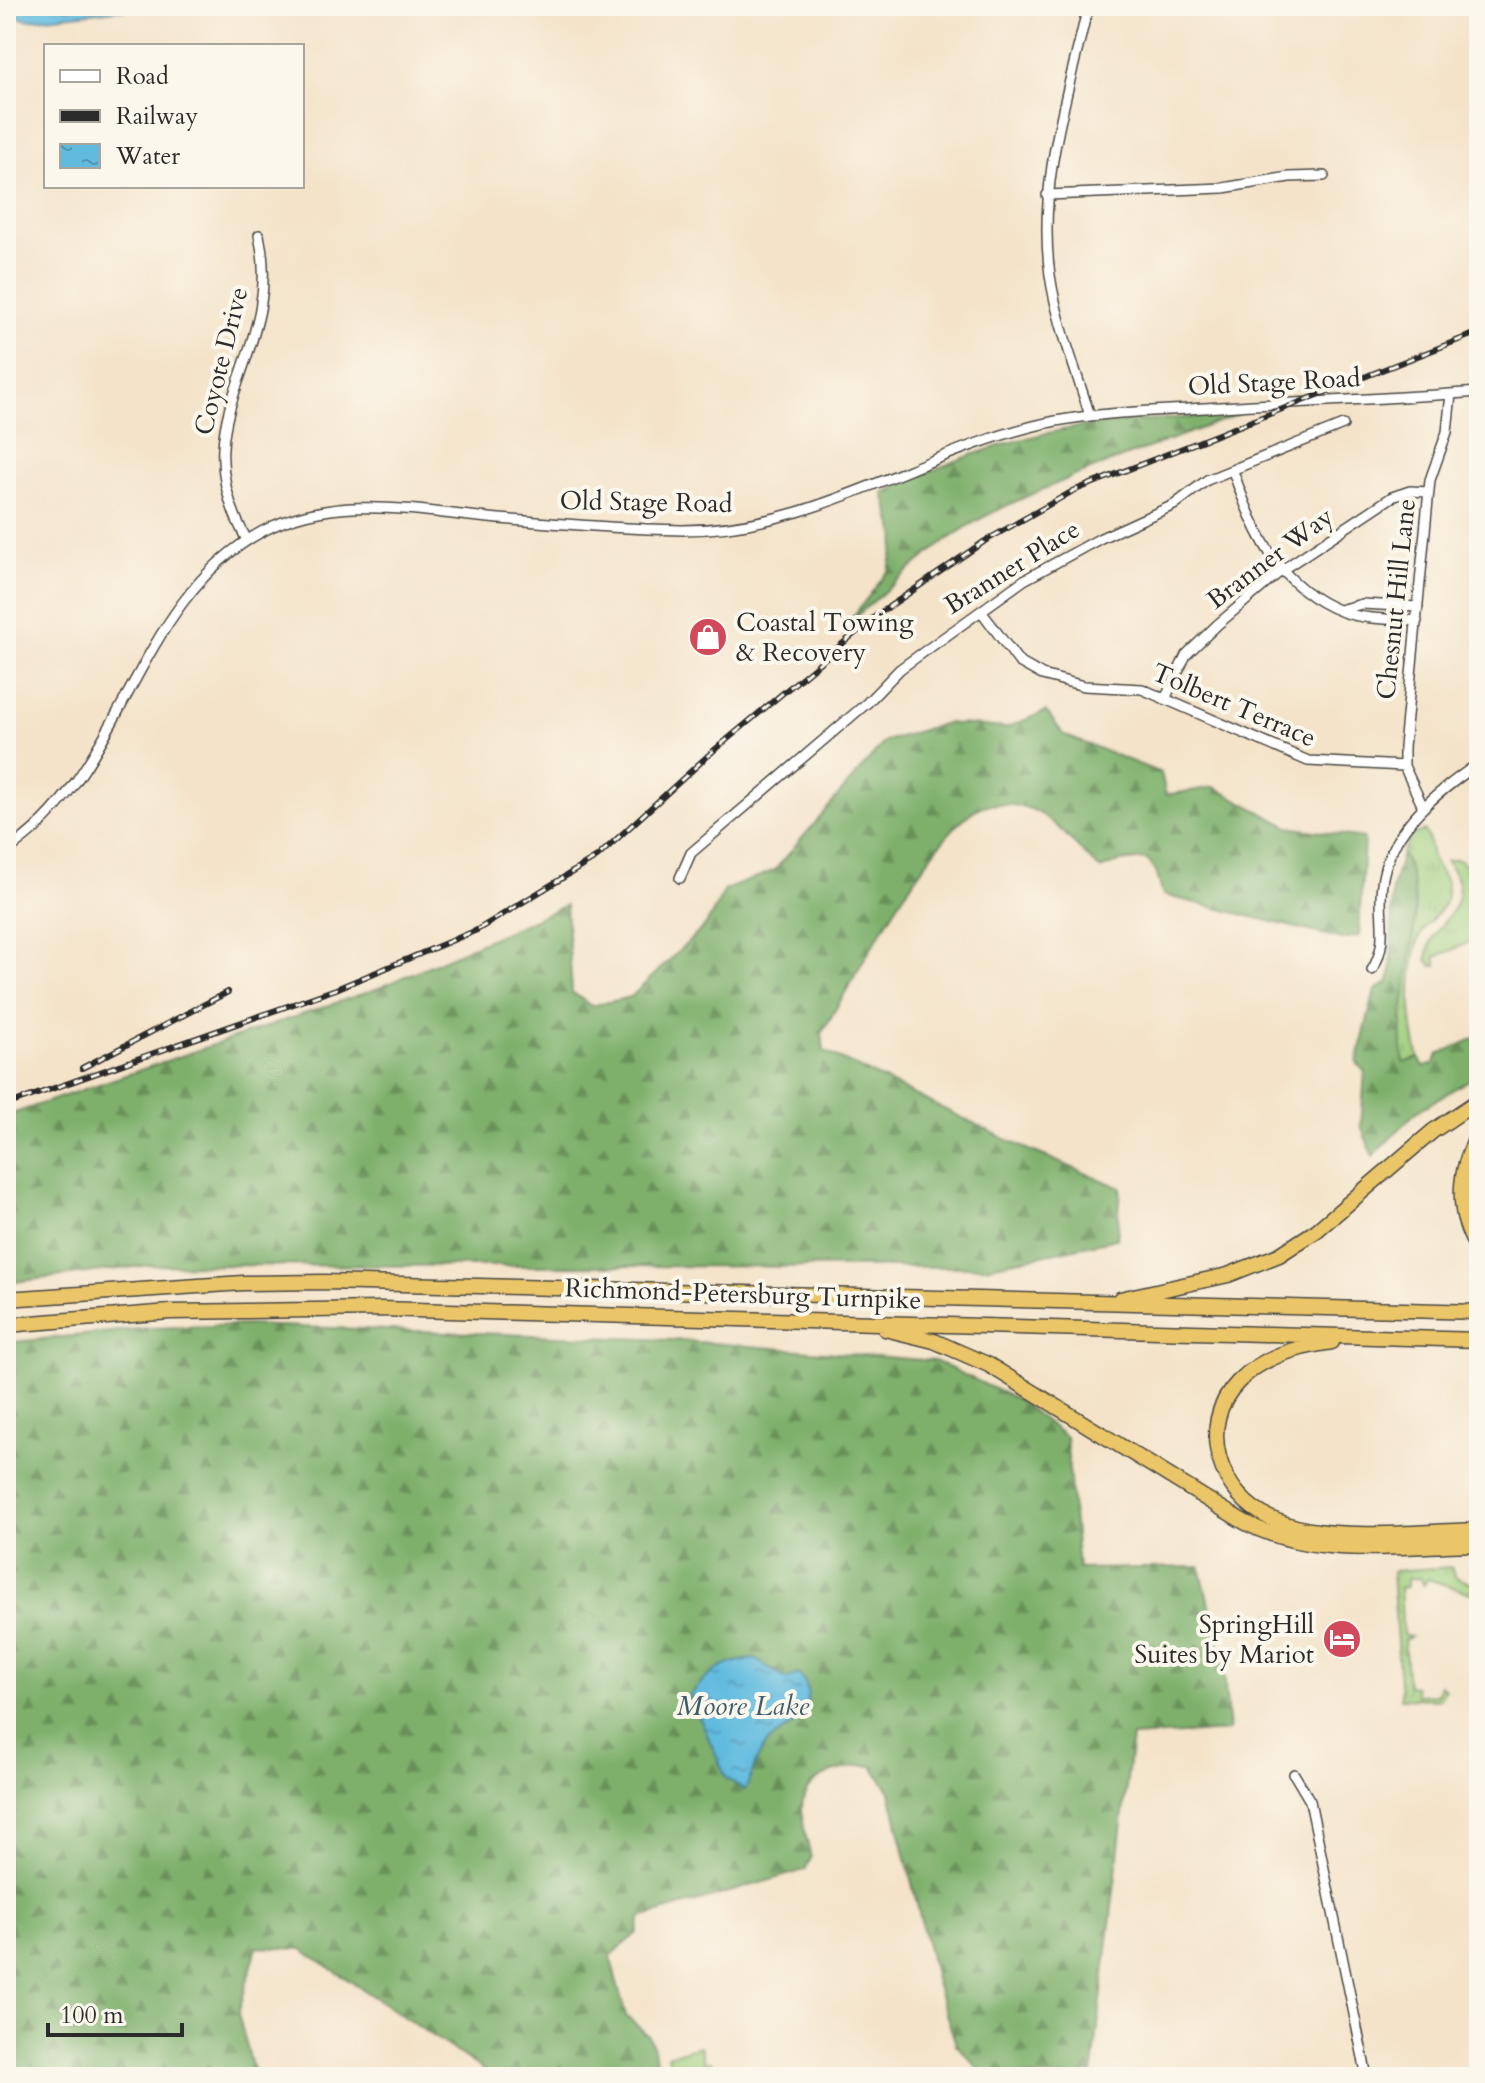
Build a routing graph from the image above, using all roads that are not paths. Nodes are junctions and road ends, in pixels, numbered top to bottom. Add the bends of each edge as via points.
1 (1088, 6) edge
2 (1324, 176) dead end
3 (1047, 195) junction
4 (259, 235) dead end
5 (1479, 392) edge
6 (1451, 394) junction
7 (1090, 416) junction
8 (1343, 425) dead end
9 (1233, 471) junction
10 (1429, 492) junction
11 (247, 540) junction
12 (1282, 570) junction
13 (1418, 607) junction
14 (1339, 610) junction
15 (981, 611) junction
16 (1417, 621) junction
17 (1166, 697) junction
18 (1479, 763) edge
19 (1404, 766) junction
20 (1423, 807) junction
21 (6, 851) edge
22 (680, 878) dead end
23 (1372, 970) dead end
24 (1479, 1100) edge
25 (1479, 1133) edge
26 (1479, 1251) edge
27 (6, 1299) edge
28 (1110, 1302) junction
29 (1479, 1312) edge
30 (853, 1322) junction
31 (6, 1325) edge
32 (1365, 1336) junction
33 (1479, 1340) edge
34 (1479, 1530) edge
35 (1479, 1544) edge
36 (1294, 1774) dead end
37 (1367, 2077) edge

1 - 3 street
2 - 3 street via 1223,188
3 - 7 street via 1051,278
4 - 11 street, Coyote Drive via 262,301 221,443 226,495
5 - 6 street, Old Stage Road
6 - 7 street, Old Stage Road
6 - 10 street, Chesnut Hill Lane via 1447,432
7 - 11 street, Old Stage Road via 984,441 843,499 746,525 684,530 613,527 367,506 305,514
8 - 9 street, Branner Place
9 - 12 street via 1249,516
9 - 15 street, Branner Place via 1207,480 1174,505 1024,580
10 - 12 street, Branner Way via 1392,497
10 - 13 street, Chesnut Hill Lane
11 - 21 street, Old Stage Road via 186,595 74,782 43,821
12 - 14 street via 1295,587
12 - 17 street, Branner Way via 1186,655
13 - 14 street via 1362,604
13 - 16 street, Chesnut Hill Lane
14 - 16 street
15 - 17 street, Tolbert Terrace via 1019,662 1042,675 1084,686 1131,686
15 - 22 street, Branner Place via 900,669 691,853
16 - 19 street, Chesnut Hill Lane
17 - 19 street, Tolbert Terrace via 1308,761
18 - 20 street
19 - 20 street, Chesnut Hill Lane
20 - 23 street via 1387,858 1380,893 1382,949
24 - 28 highway via 1279,1255 1228,1275
25 - 26 highway via 1465,1165 1461,1195 1466,1224
27 - 28 highway, Richmond-Petersburg Turnpike via 324,1282
28 - 29 highway, Richmond-Petersburg Turnpike
30 - 31 highway, Richmond-Petersburg Turnpike via 316,1308 170,1312
30 - 32 highway, Richmond-Petersburg Turnpike
30 - 35 highway via 934,1341 972,1357 1276,1537 1328,1546
32 - 33 highway, Richmond-Petersburg Turnpike
32 - 34 highway via 1280,1354 1238,1382 1224,1403 1217,1429 1218,1456 1227,1480 1257,1511 1309,1530
36 - 37 street via 1310,1801

